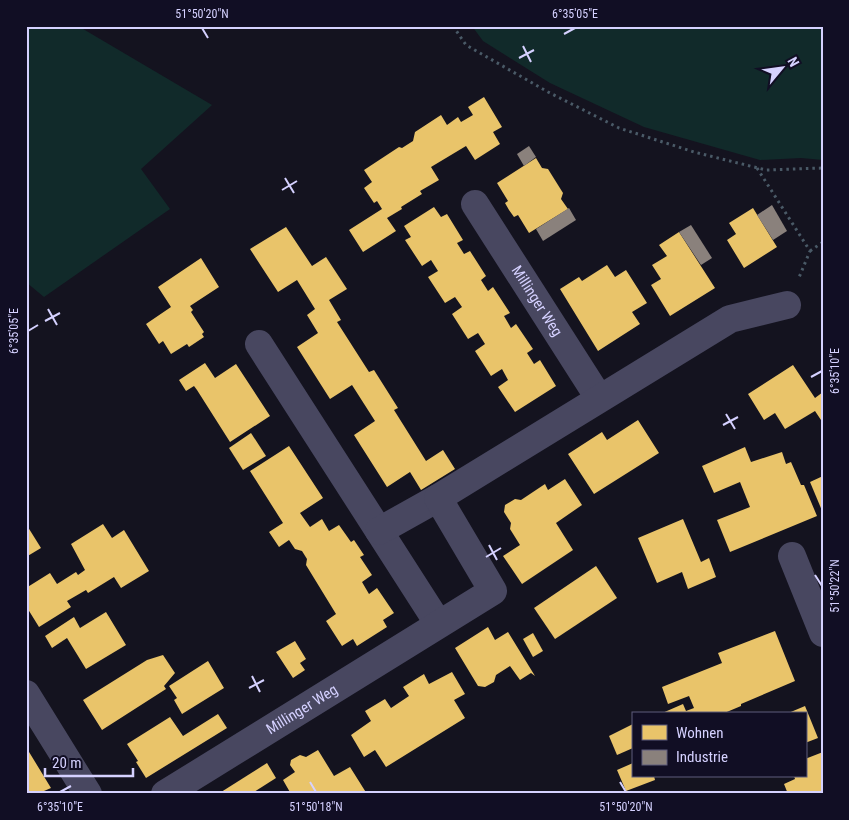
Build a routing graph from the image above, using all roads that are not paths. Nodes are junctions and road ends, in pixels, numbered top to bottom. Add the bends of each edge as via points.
1 (475, 204) dead end
2 (787, 305) road end
3 (259, 344) dead end
4 (599, 398) junction
5 (438, 498) junction
6 (379, 531) junction
7 (792, 556) dead end
8 (438, 623) junction
9 (823, 633) edge
10 (26, 694) edge
11 (88, 794) edge
12 (165, 794) edge

1 - 4 street, Millinger Weg
2 - 4 street via 730,319
3 - 6 street
4 - 5 street
5 - 6 street
5 - 8 street, Millinger Weg via 493,591
6 - 8 street
7 - 9 street
8 - 12 street, Millinger Weg
10 - 11 street

